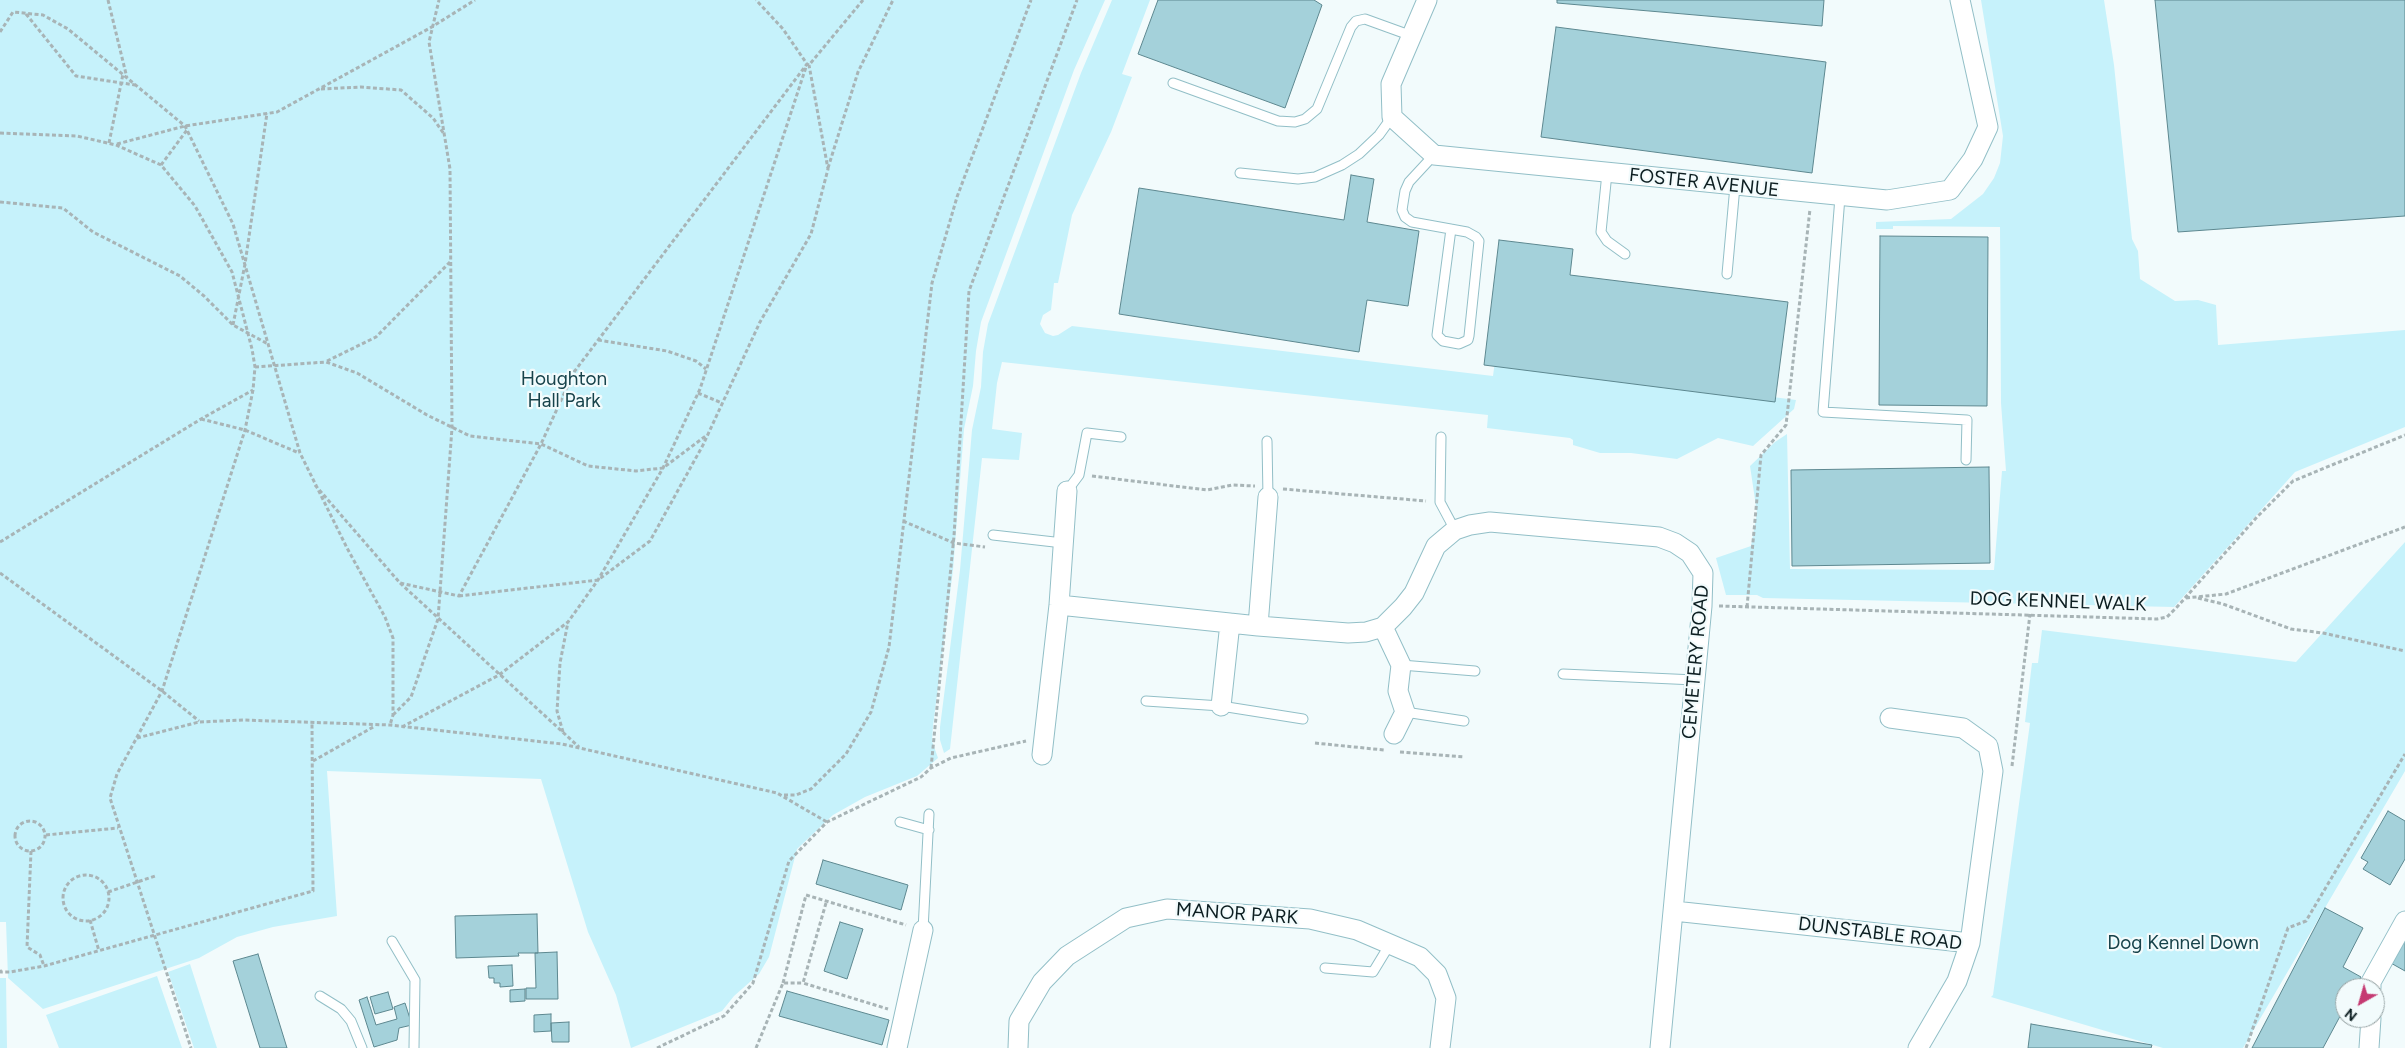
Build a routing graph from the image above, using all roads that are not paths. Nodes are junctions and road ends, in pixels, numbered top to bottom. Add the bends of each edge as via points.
1 (1427, 0) edge
2 (1960, 0) edge
3 (1412, 36) junction
4 (1173, 83) dead end
5 (1392, 117) junction
6 (1434, 155) junction
7 (1607, 173) junction
8 (1240, 174) dead end
9 (1735, 186) junction
10 (1840, 197) junction
11 (1451, 229) junction
12 (1626, 254) dead end
13 (1727, 274) dead end
14 (1121, 437) dead end
15 (1441, 437) dead end
16 (1268, 441) dead end
17 (1966, 460) dead end
18 (1067, 491) joint
19 (1268, 497) joint
20 (1455, 530) junction
21 (993, 535) dead end
22 (1063, 543) junction
23 (1059, 605) junction
24 (1230, 623) junction
25 (1258, 626) junction
26 (1383, 627) junction
27 (1401, 665) junction
28 (1475, 671) dead end
29 (1563, 674) dead end
30 (1695, 680) junction
31 (1146, 701) dead end
32 (1221, 706) junction
33 (1405, 712) junction
34 (1890, 718) dead end
35 (1303, 719) dead end
36 (1464, 721) dead end
37 (1394, 734) dead end
38 (1043, 746) road end
39 (929, 814) dead end
40 (900, 822) dead end
41 (928, 830) junction
42 (1674, 912) junction
43 (2405, 921) edge
44 (923, 930) joint
45 (392, 941) dead end
46 (1970, 943) junction
47 (1390, 944) junction
48 (1324, 968) dead end
49 (2373, 978) edge
50 (320, 996) dead end
51 (2370, 1028) edge
52 (362, 1048) edge
53 (414, 1048) edge
54 (897, 1048) edge
55 (1018, 1048) edge
56 (1440, 1048) edge
57 (1660, 1048) edge
58 (1918, 1048) edge
59 (2369, 1048) edge

1 - 3 street
2 - 10 street, FOSTER AVENUE via 1988,127 1973,160 1950,190 1887,200
3 - 4 lane via 1365,19 1356,21 1350,27 1317,109 1305,119 1295,122 1278,121
3 - 5 street via 1391,84
5 - 6 street
5 - 8 lane via 1359,154 1315,177 1298,179
6 - 7 street, FOSTER AVENUE
6 - 11 lane via 1409,182 1402,210 1412,222
7 - 9 street, FOSTER AVENUE
7 - 12 lane via 1601,232 1607,241
9 - 10 street, FOSTER AVENUE
9 - 13 lane
10 - 17 lane via 1823,412 1967,420
11 - 11 lane via 1472,233 1479,241 1468,340 1459,344 1443,341 1437,335
14 - 18 lane via 1088,434 1079,475
15 - 20 lane via 1440,502
16 - 19 lane
18 - 22 street
19 - 25 street
20 - 26 street, CEMETERY ROAD via 1436,546 1414,592
20 - 30 street, CEMETERY ROAD via 1490,522 1659,537 1675,543 1690,553 1703,573
21 - 22 lane
22 - 23 street
23 - 24 street
23 - 38 street
24 - 25 street
24 - 32 street
25 - 26 street via 1348,633
26 - 27 street
27 - 28 lane
27 - 33 street via 1398,691
29 - 30 lane
30 - 42 street, CEMETERY ROAD
31 - 32 lane
32 - 35 lane
33 - 36 lane
33 - 37 street
34 - 46 street via 1964,728 1988,746 1993,771
39 - 41 lane
40 - 41 lane
41 - 44 lane
42 - 46 street, DUNSTABLE ROAD
42 - 57 street, CEMETERY ROAD
43 - 49 street
44 - 54 street
45 - 53 lane via 415,980
46 - 58 street, DUNSTABLE ROAD via 1957,981
47 - 48 lane via 1373,972
47 - 55 street, MANOR PARK via 1357,930 1310,919 1167,909 1126,918 1067,956 1042,982 1020,1021
47 - 56 street, MANOR PARK via 1420,957 1437,974 1446,998
50 - 52 lane via 341,1008 351,1021
51 - 59 street

